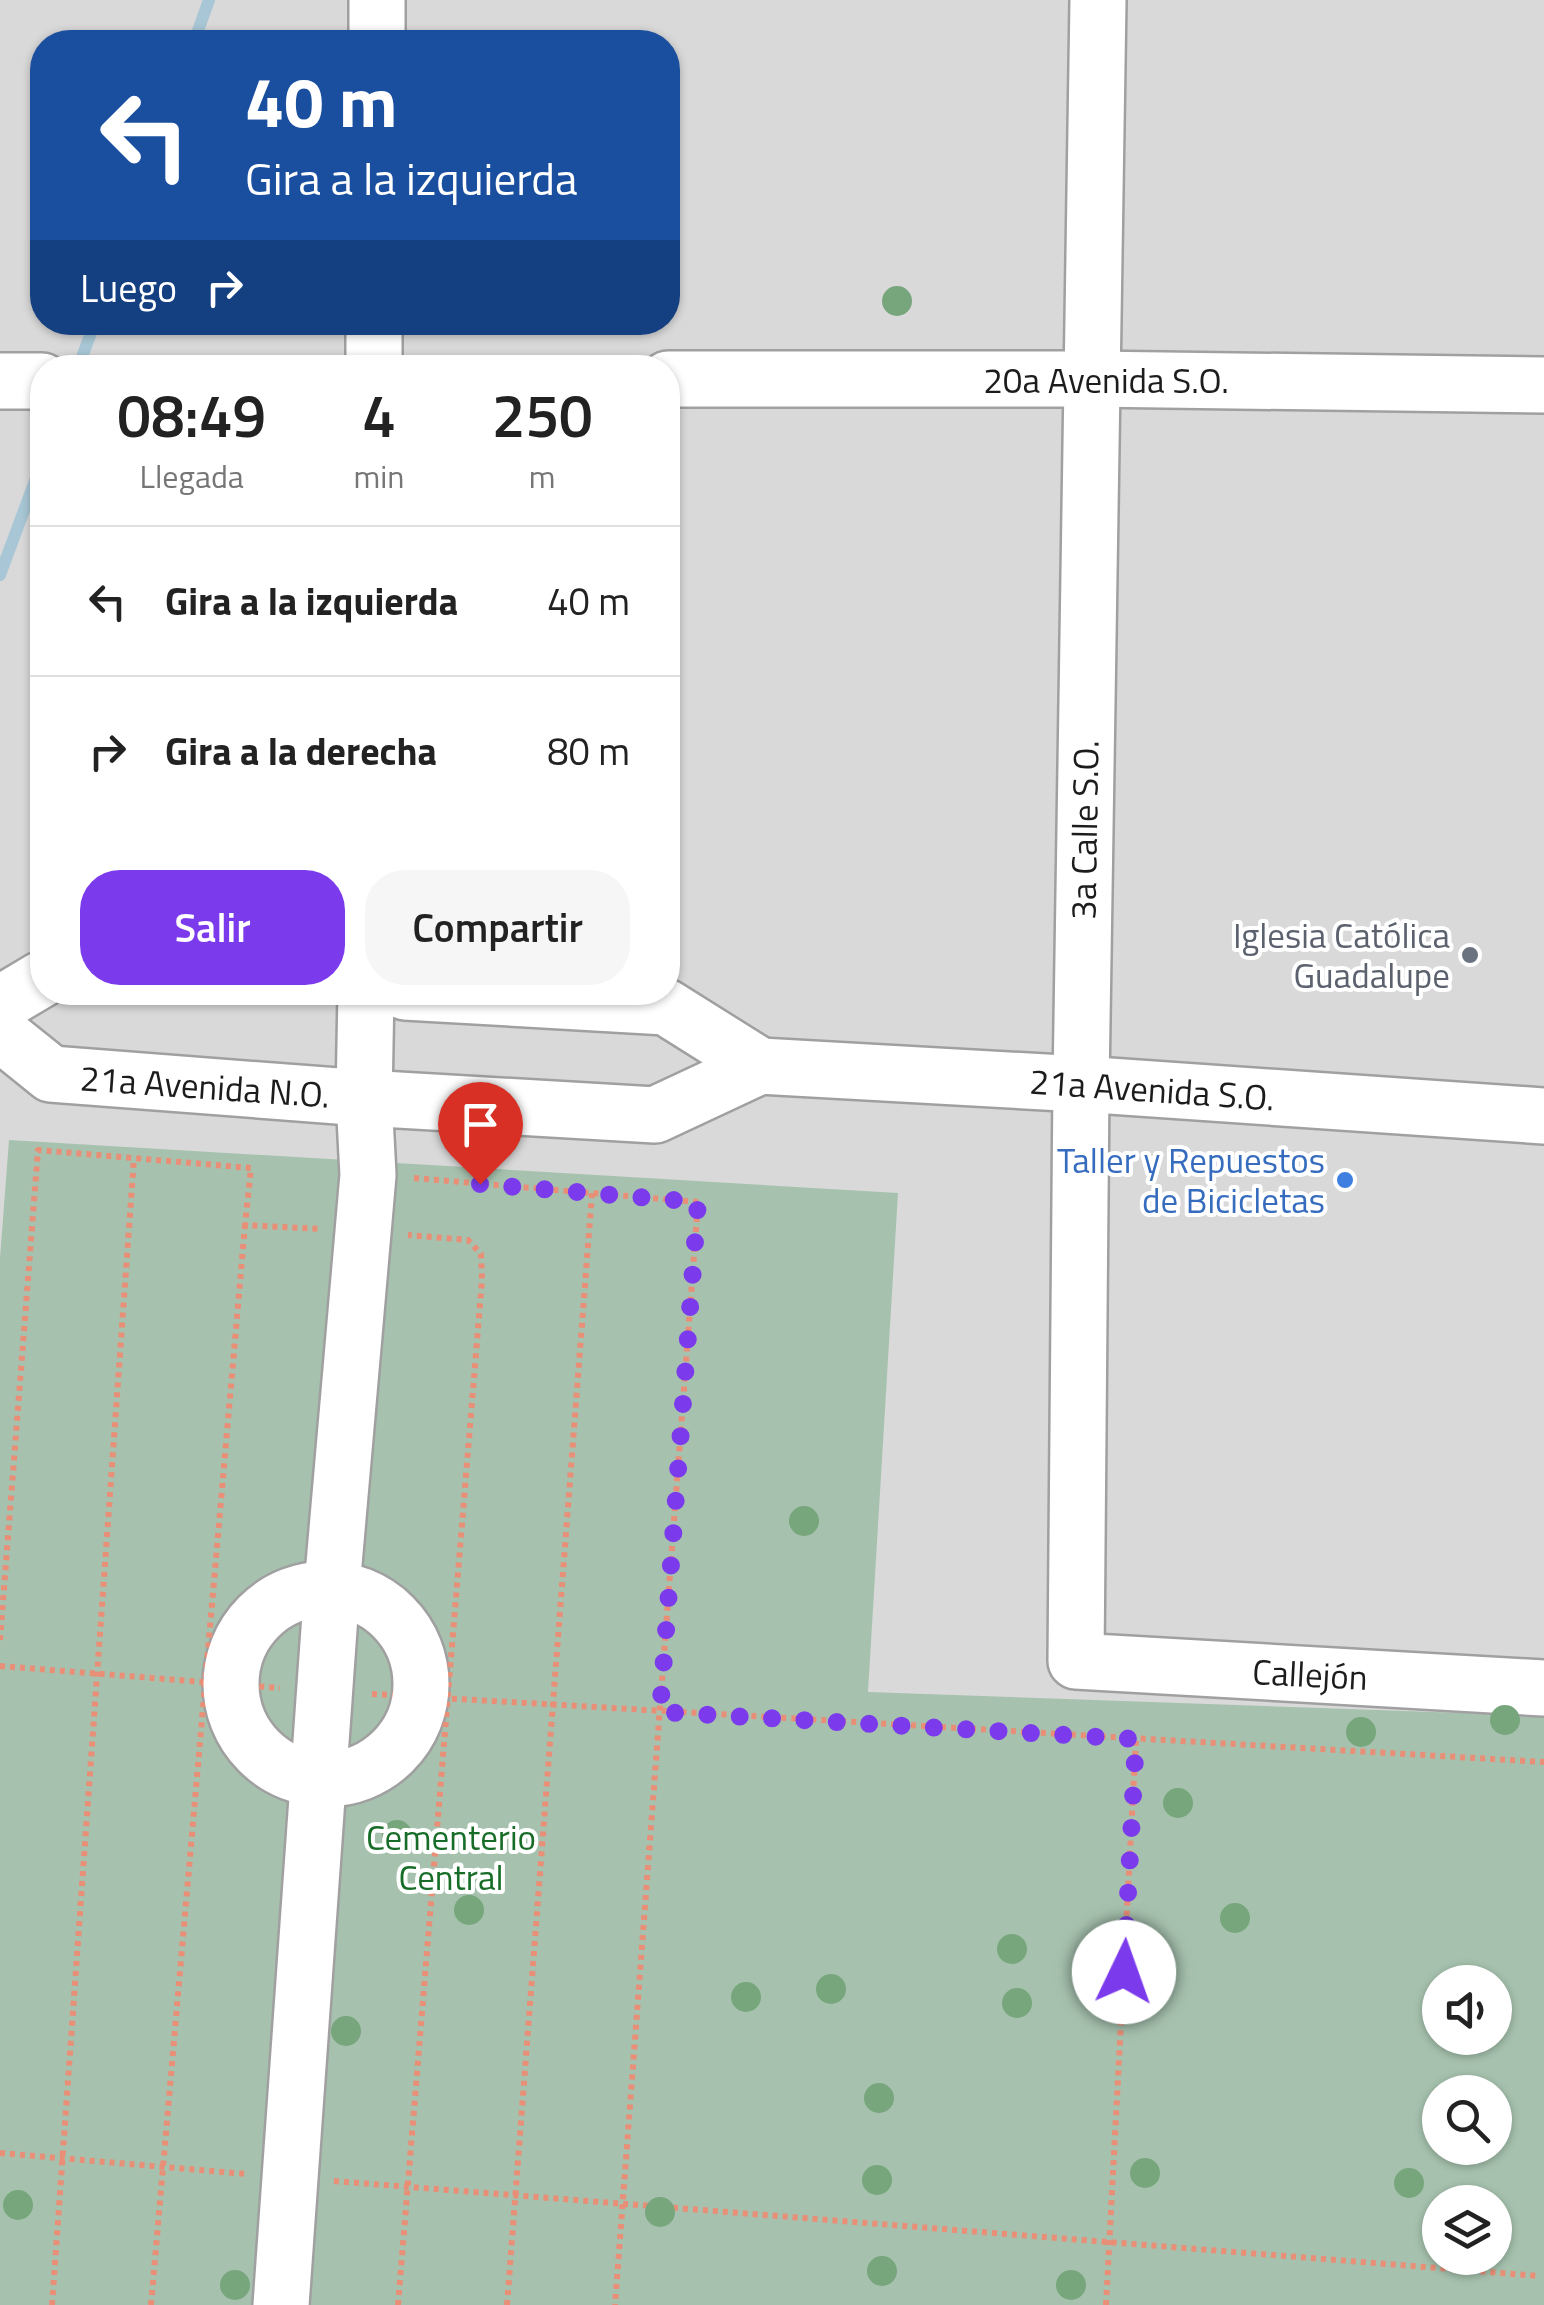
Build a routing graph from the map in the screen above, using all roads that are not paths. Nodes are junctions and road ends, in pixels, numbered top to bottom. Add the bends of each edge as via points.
1 (378, 0) edge
2 (1098, 0) edge
3 (377, 30) edge
4 (680, 379) edge
5 (1090, 379) junction
6 (30, 380) edge
7 (0, 381) edge
8 (1544, 385) edge
9 (30, 986) edge
10 (0, 1004) edge
11 (366, 1005) edge
12 (631, 1005) edge
13 (0, 1032) edge
14 (760, 1066) junction
15 (1080, 1084) junction
16 (364, 1098) junction
17 (1544, 1116) edge
18 (332, 1587) junction
19 (1076, 1661) joint
20 (1544, 1688) edge
21 (320, 1780) junction
22 (281, 2305) edge

1 - 3 street
2 - 5 street, 3a Calle S.O.
4 - 5 street, 20a Avenida S.O.
5 - 8 street, 20a Avenida S.O.
5 - 15 street, 3a Calle S.O.
6 - 7 street
9 - 10 street
11 - 16 street
12 - 14 street, 21a Avenida S.O. via 666,1007
13 - 16 street, 21a Avenida N.O. via 51,1074
14 - 15 street, 21a Avenida S.O.
14 - 16 street, 21a Avenida S.O. via 655,1115
15 - 17 street, 21a Avenida S.O.
15 - 19 street, 3a Calle S.O.
16 - 18 street via 368,1174
18 - 21 street
18 - 21 street via 296,1592 270,1606 248,1628 217,1684 267,1760
18 - 21 street via 388,1610 409,1634 434,1699 386,1759 355,1776
19 - 20 street, Callejón
21 - 22 street

